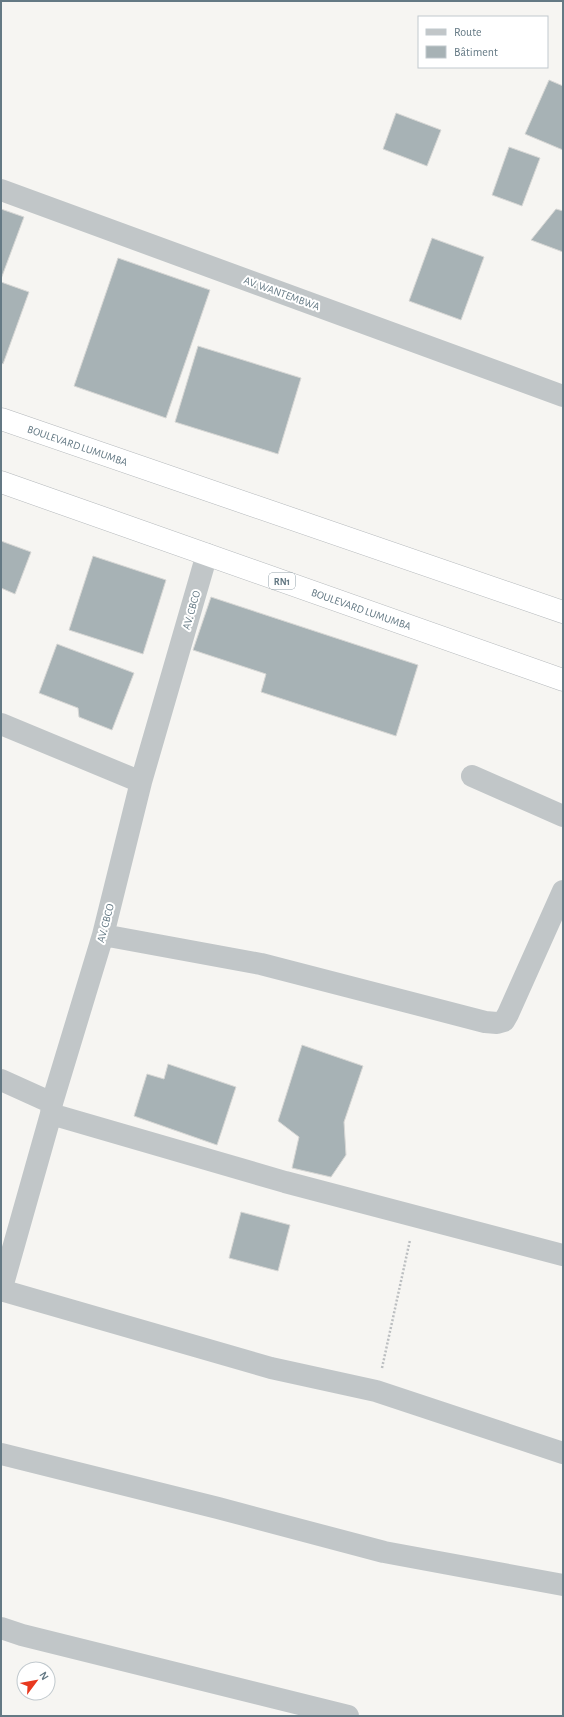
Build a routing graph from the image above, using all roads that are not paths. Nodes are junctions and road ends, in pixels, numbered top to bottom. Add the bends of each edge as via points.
1 (1, 190) edge
2 (563, 396) edge
3 (1, 419) edge
4 (1, 482) edge
5 (207, 554) junction
6 (563, 612) edge
7 (563, 680) edge
8 (1, 724) edge
9 (472, 776) dead end
10 (141, 782) junction
11 (563, 816) edge
12 (563, 891) edge
13 (103, 935) junction
14 (1, 1080) edge
15 (51, 1108) junction
16 (563, 1255) edge
17 (1, 1290) edge
18 (563, 1453) edge
19 (1, 1454) edge
20 (563, 1585) edge
21 (1, 1628) edge
22 (348, 1716) edge

1 - 2 street, AV. WANTEMBWA
3 - 6 highway, BOULEVARD LUMUMBA
4 - 5 highway, BOULEVARD LUMUMBA / RN1
5 - 7 highway, BOULEVARD LUMUMBA / RN1
5 - 10 street, AV. CBCO
8 - 10 street
9 - 11 street
10 - 13 street, AV. CBCO
12 - 13 street via 504,1022 497,1023 261,964
13 - 15 street, AV. CBCO
14 - 15 street
15 - 16 street via 285,1182
15 - 17 street, AV. CBCO
17 - 18 street via 271,1368 376,1391
19 - 20 street via 384,1552
21 - 22 street

